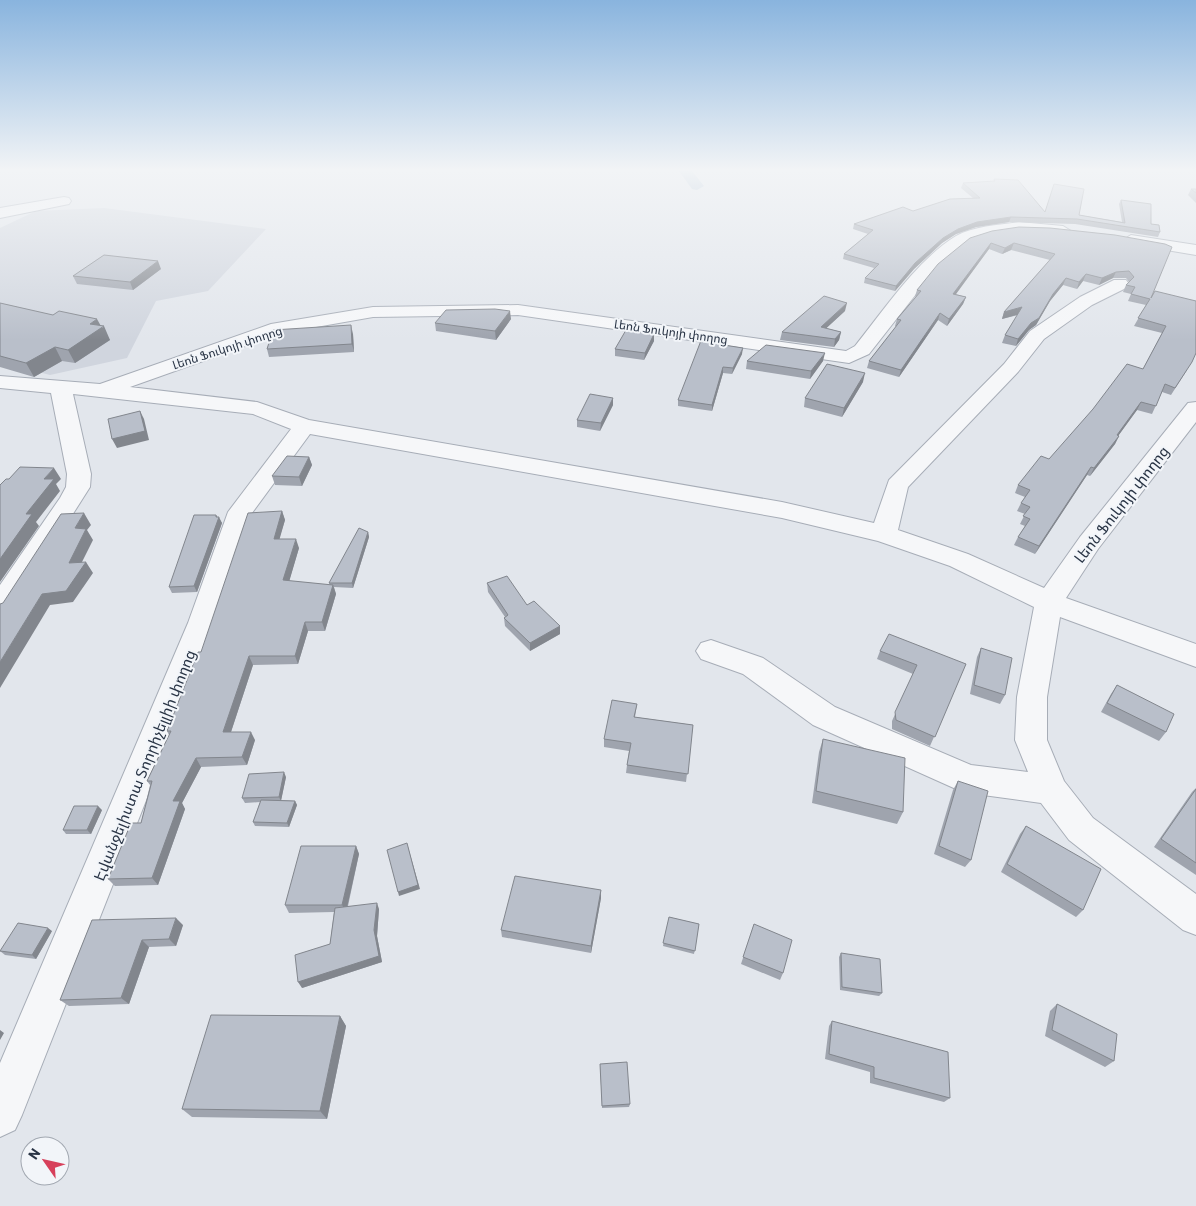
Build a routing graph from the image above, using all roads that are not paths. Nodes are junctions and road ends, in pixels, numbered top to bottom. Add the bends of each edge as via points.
1 (1017, 227) edge
2 (1022, 227) edge
3 (1081, 233) edge
4 (1109, 237) edge
5 (1196, 250) edge
6 (1120, 284) edge
7 (3, 386) edge
8 (61, 389) junction
9 (102, 390) junction
10 (1196, 408) edge
11 (304, 426) junction
12 (884, 534) junction
13 (1049, 602) junction
14 (0, 606) edge
15 (711, 651) dead end
16 (1196, 656) edge
17 (1051, 790) junction
18 (1196, 917) edge
19 (0, 1115) edge

1 - 9 street, Լեոն Ֆուկոյի փողոց via 988,231 962,240 925,271 862,350 849,357 518,310 373,312 278,328
2 - 3 street, Լեոն Ֆուկոյի փողոց
4 - 5 street
6 - 12 street via 1086,301 1037,335 1011,368 897,485
7 - 8 street
8 - 9 street
8 - 14 street via 79,474 78,486 72,500
9 - 11 street via 257,408
10 - 13 street, Լեոն Ֆուկոյի փողոց via 1089,543
11 - 12 street via 782,510
11 - 19 street, Էվանջելիստա Տորրիչելլիի փողոց via 240,512 202,623
12 - 13 street via 959,560
13 - 16 street
13 - 17 street via 1032,697 1032,740
15 - 17 street via 753,666 824,716 968,779
17 - 18 street via 1081,829

